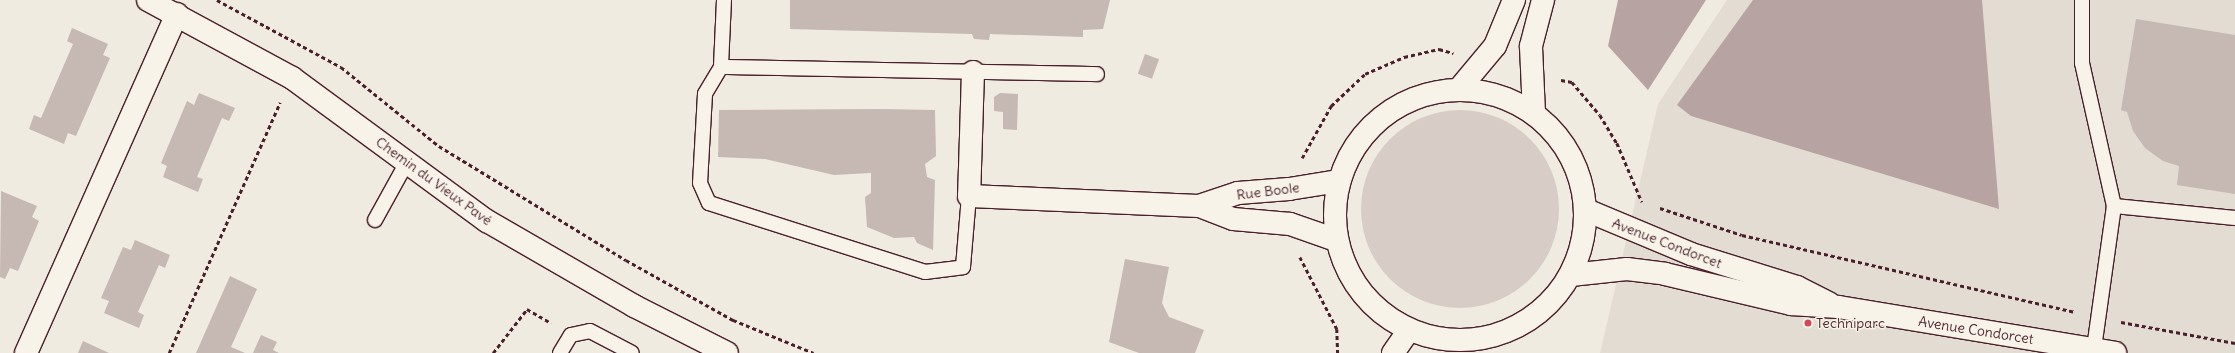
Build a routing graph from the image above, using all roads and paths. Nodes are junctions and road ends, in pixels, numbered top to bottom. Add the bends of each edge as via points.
1 (148, 0) edge
2 (217, 0) edge
3 (724, 0) edge
4 (1514, 0) edge
5 (1543, 0) edge
6 (2082, 0) edge
7 (177, 14) junction
8 (308, 47) junction
9 (1461, 55) dead end
10 (721, 67) junction
11 (973, 72) junction
12 (1097, 74) dead end
13 (292, 78) junction
14 (1553, 78) dead end
15 (1459, 89) junction
16 (1534, 113) junction
17 (407, 162) junction
18 (1339, 181) junction
19 (1290, 189) junction
20 (969, 196) junction
21 (1649, 205) dead end
22 (1199, 206) junction
23 (2114, 206) junction
24 (1656, 207) dead end
25 (1586, 210) junction
26 (2235, 218) edge
27 (375, 220) dead end
28 (1290, 224) junction
29 (1336, 240) junction
30 (1571, 275) junction
31 (1838, 307) junction
32 (2098, 317) junction
33 (1409, 330) junction
34 (571, 335) junction
35 (2235, 343) edge
36 (1480, 346) edge
37 (2094, 349) junction
38 (26, 353) edge
39 (169, 353) edge
40 (493, 353) edge
41 (560, 353) edge
42 (632, 353) edge
43 (727, 353) edge
44 (814, 353) edge
45 (1338, 353) edge
46 (1393, 353) edge
47 (2115, 353) edge

1 - 7 street, Chemin du Vieux Pavé
2 - 8 path
3 - 10 lane
4 - 15 street via 1495,46
5 - 16 street via 1531,46
6 - 23 lane via 2082,64
7 - 13 street, Chemin du Vieux Pavé
7 - 38 street
8 - 13 path
8 - 44 path via 341,67 439,146 619,256 733,320
9 - 19 path via 1439,49 1404,57 1365,74 1331,106 1311,146 1291,172
10 - 11 lane
10 - 20 lane via 705,94 700,183 709,203 925,272 963,267
11 - 12 lane
11 - 20 street
13 - 17 street, Chemin du Vieux Pavé
13 - 39 path
14 - 21 path via 1572,82 1600,115 1617,143 1642,202
15 - 16 street via 1499,95
15 - 18 street via 1422,95 1387,112 1360,138
16 - 25 street via 1565,146 1579,173
17 - 27 lane
17 - 43 street, Chemin du Vieux Pavé via 488,221 634,306
18 - 19 street, Rue Boole
18 - 29 street via 1333,208
19 - 22 street, Rue Boole via 1238,193
20 - 22 street, Rue Boole
22 - 28 street, Rue Boole via 1233,219
23 - 26 lane
23 - 32 lane
24 - 32 path via 1742,235
25 - 30 street via 1583,243
25 - 31 street, Avenue Condorcet via 1691,254 1797,287
28 - 29 street, Rue Boole
28 - 45 path via 1291,240 1338,329
29 - 33 street via 1352,281 1376,310
30 - 31 street, Avenue Condorcet via 1627,269 1665,274 1791,304
30 - 36 street via 1547,306 1522,324
31 - 37 street, Avenue Condorcet
32 - 35 path
32 - 37 lane
33 - 36 street via 1442,340
33 - 46 street
34 - 40 path via 527,309
34 - 41 lane
34 - 42 lane via 590,332
37 - 47 street, Avenue Condorcet

